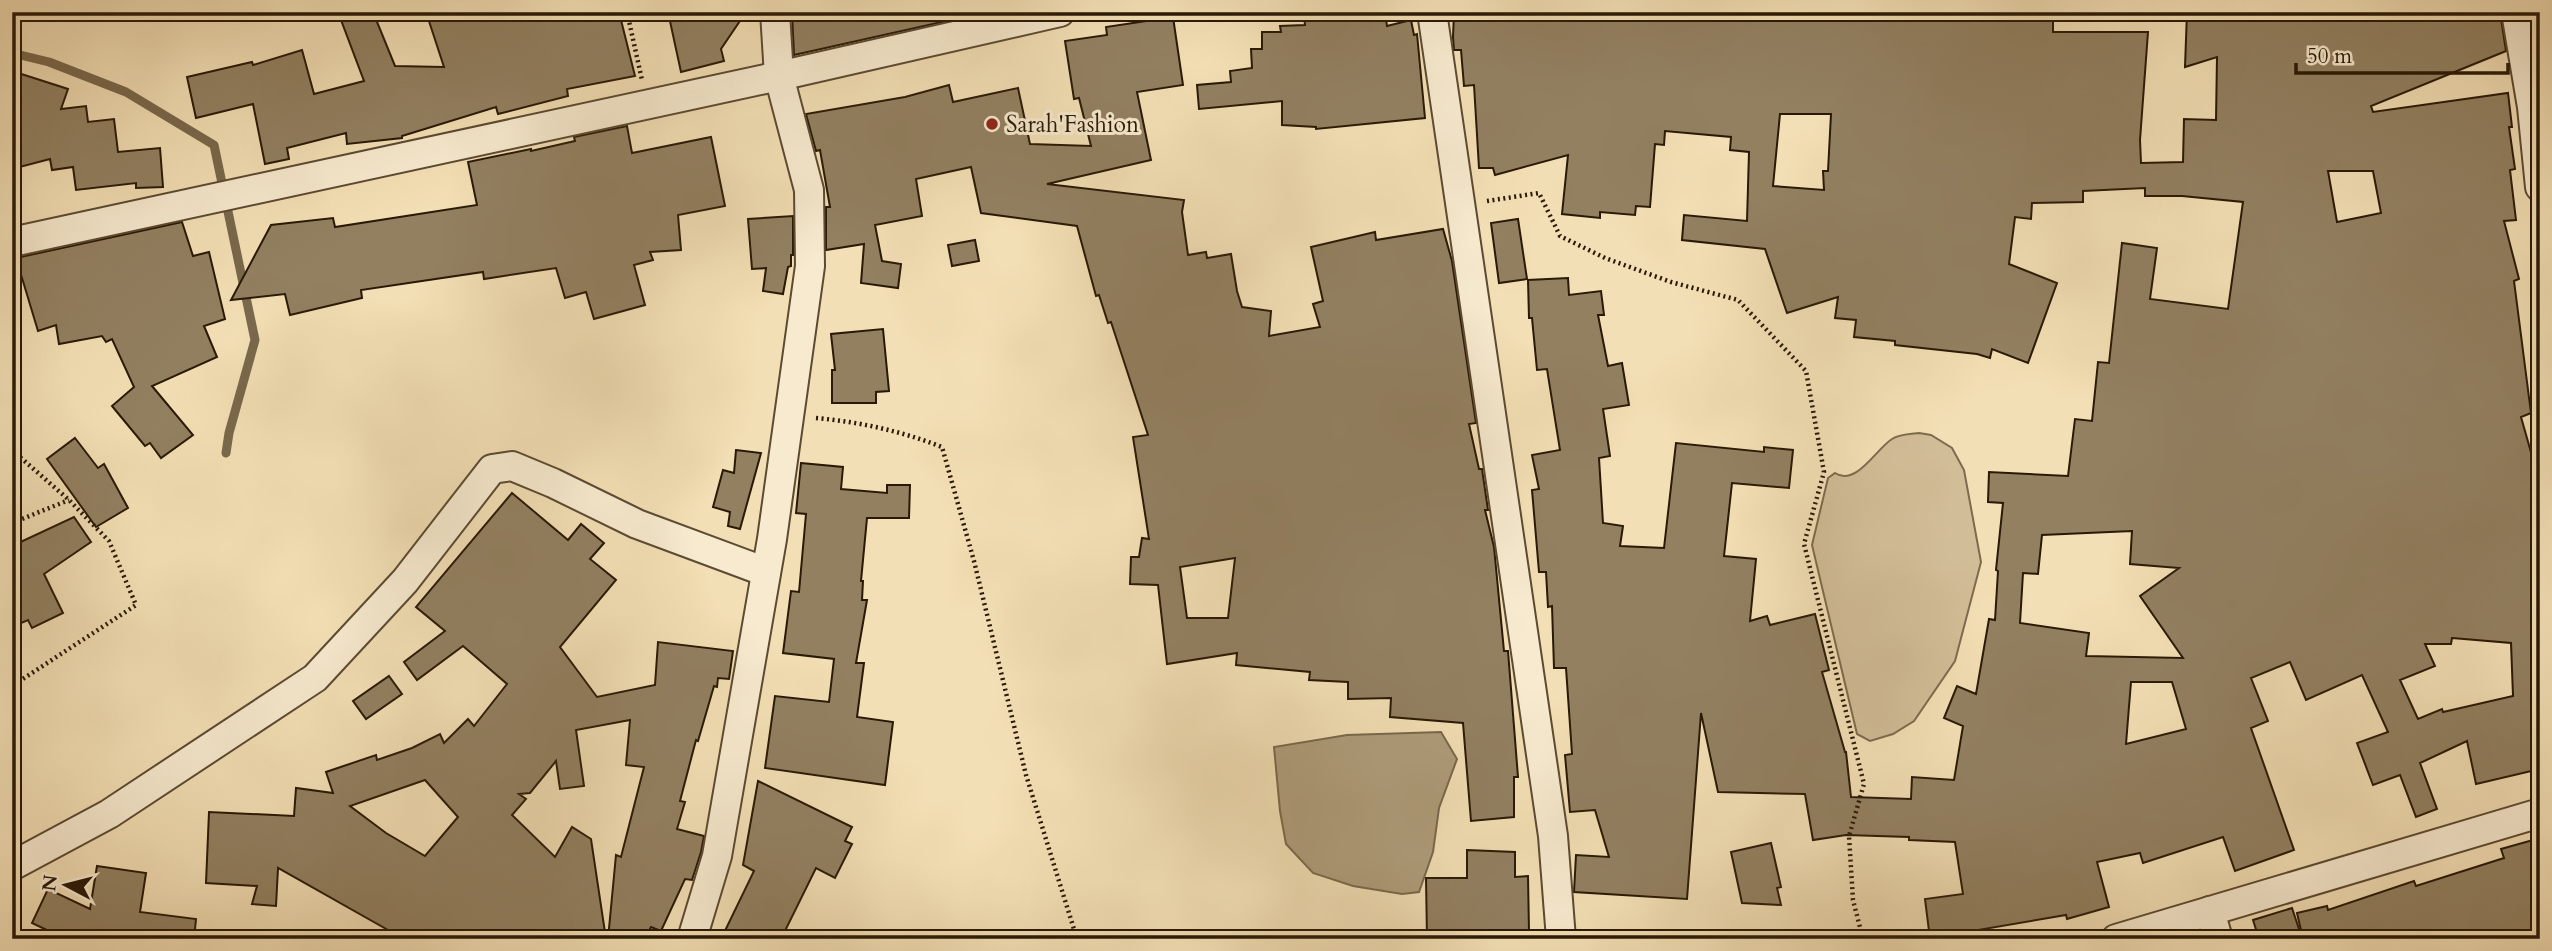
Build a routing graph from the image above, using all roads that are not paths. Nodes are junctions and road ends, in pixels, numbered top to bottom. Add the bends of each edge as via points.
1 (775, 12) edge
2 (1060, 12) edge
3 (1432, 12) edge
4 (2516, 12) edge
5 (779, 76) junction
6 (2536, 106) edge
7 (2540, 187) edge
8 (12, 242) edge
9 (766, 572) junction
10 (2540, 813) edge
11 (12, 866) edge
12 (2210, 911) junction
13 (692, 939) edge
14 (1561, 939) edge
15 (2116, 939) edge
16 (2218, 939) edge

1 - 5 street
2 - 5 street
3 - 14 street via 1553,836
4 - 6 street
5 - 8 street
5 - 9 street via 809,190 810,266
6 - 7 street
9 - 11 street via 637,524 512,466 492,469 405,580 315,678 109,814
9 - 13 street via 717,856
10 - 12 street
12 - 15 street
12 - 16 street

